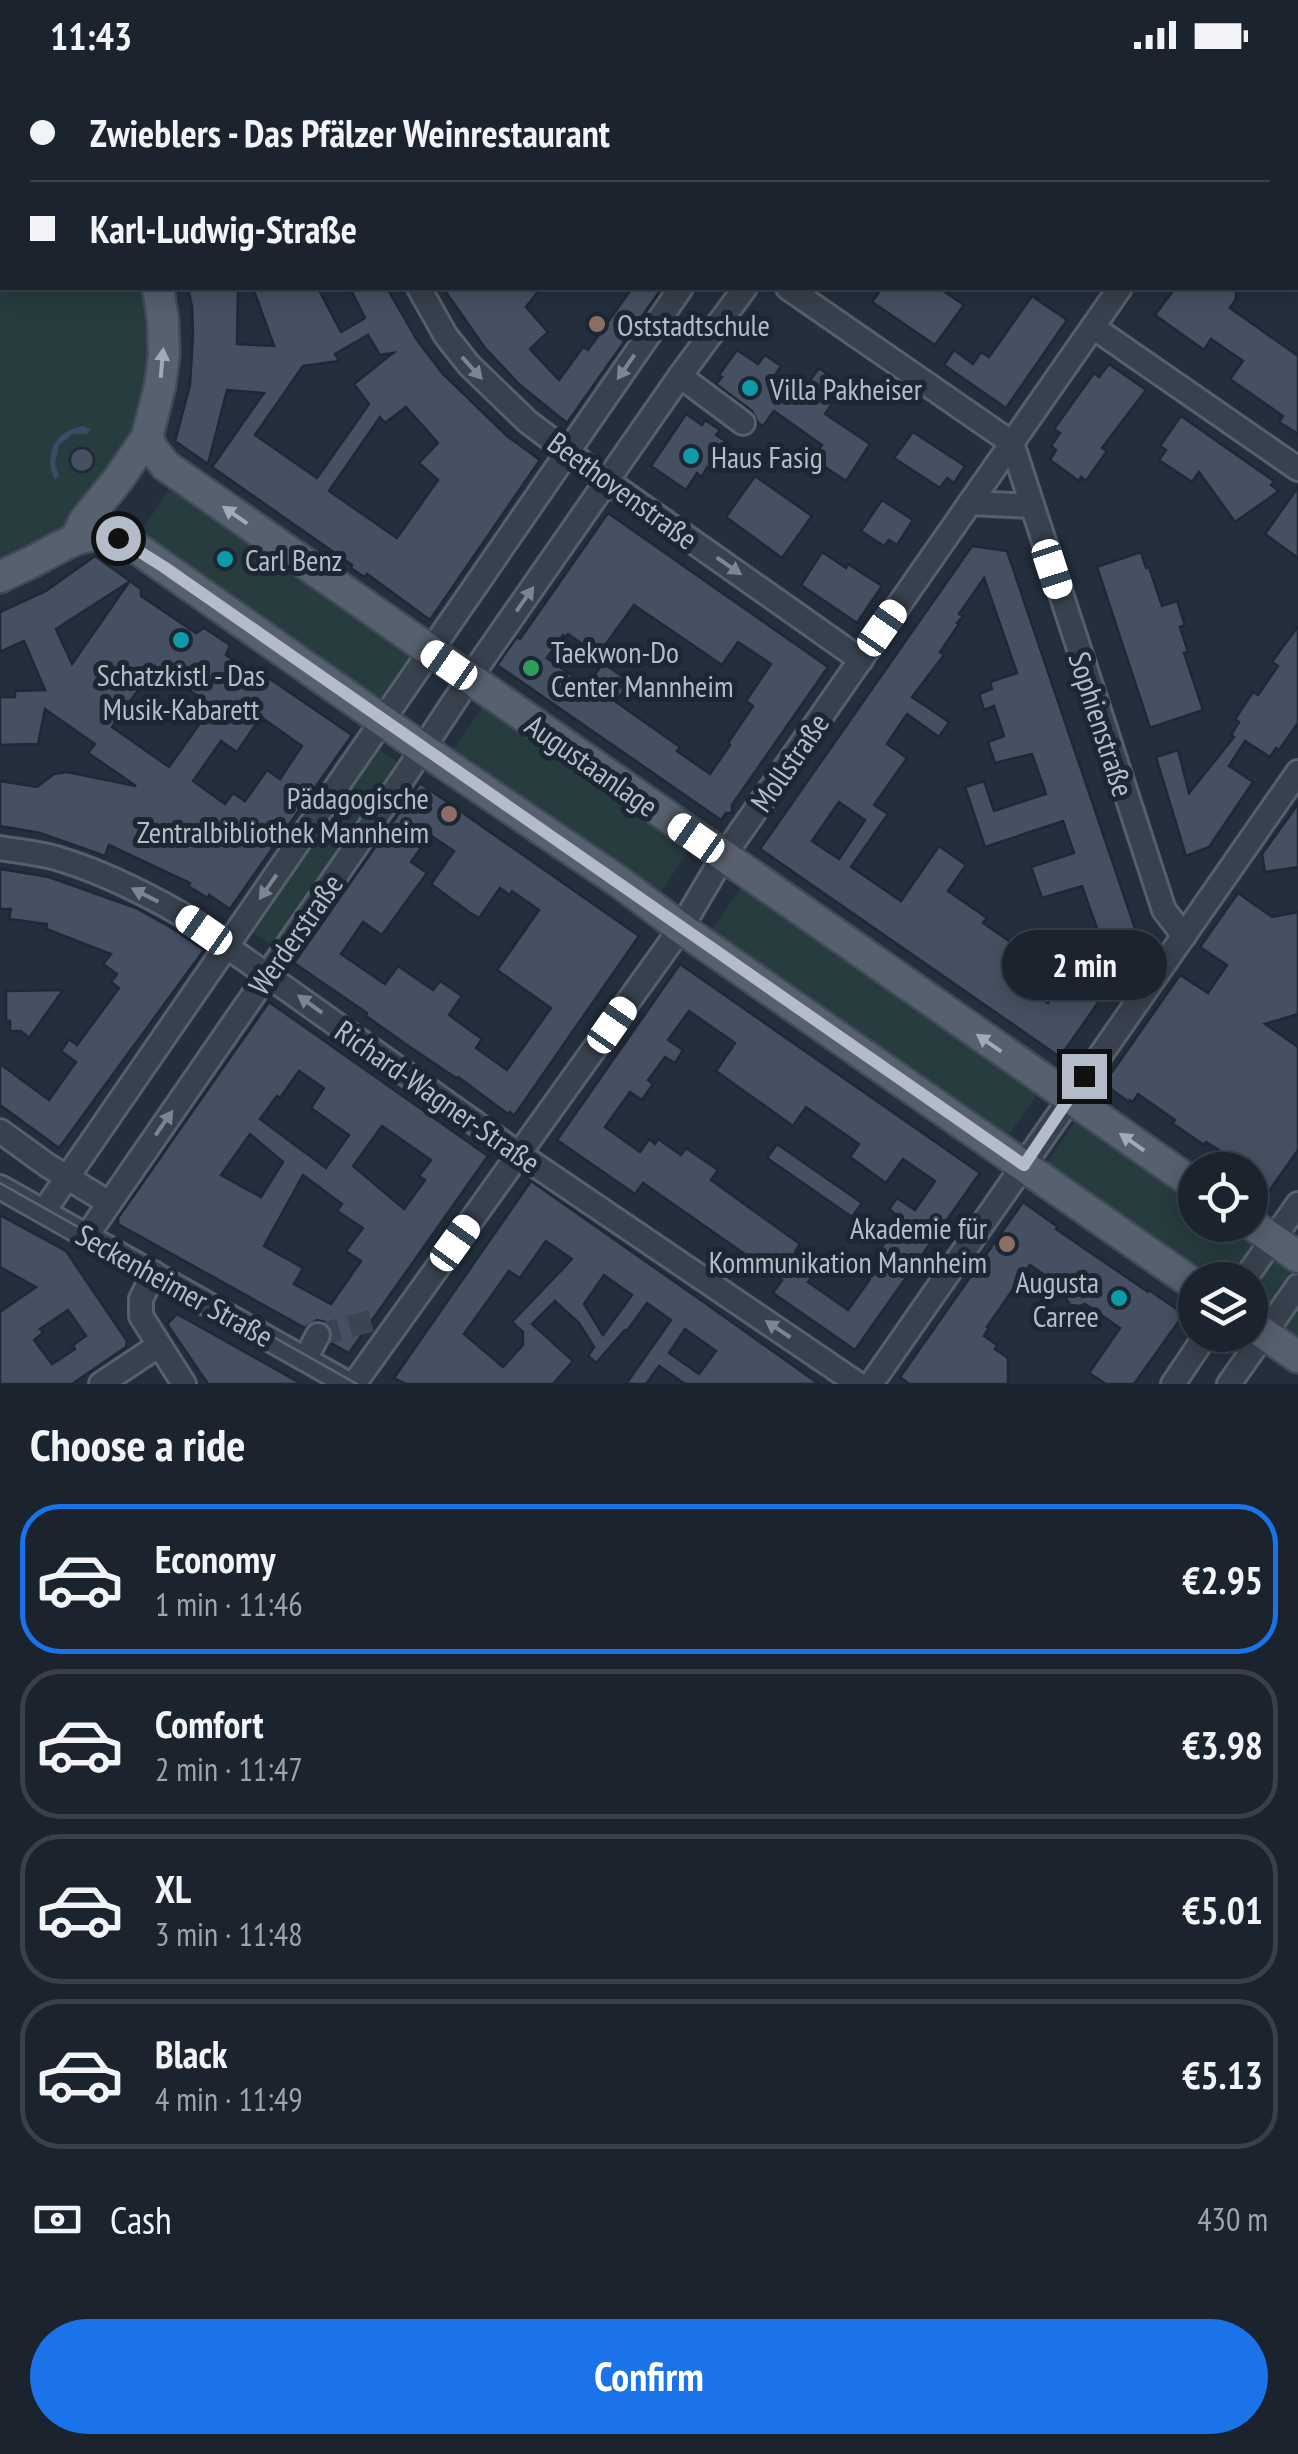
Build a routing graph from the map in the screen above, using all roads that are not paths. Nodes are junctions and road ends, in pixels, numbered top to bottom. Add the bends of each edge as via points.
1 (158, 290) edge
2 (419, 290) edge
3 (681, 290) edge
4 (744, 290) edge
5 (791, 290) edge
6 (1119, 290) edge
7 (1093, 327) junction
8 (680, 376) junction
9 (743, 423) dead end
10 (147, 438) junction
11 (1012, 443) junction
12 (567, 452) junction
13 (1298, 470) edge
14 (608, 480) junction
15 (970, 502) junction
16 (1031, 506) junction
17 (77, 538) junction
18 (0, 577) edge
19 (430, 651) junction
20 (861, 660) junction
21 (469, 679) junction
22 (384, 721) junction
23 (424, 748) junction
24 (1298, 772) edge
25 (0, 848) edge
26 (723, 857) junction
27 (681, 928) junction
28 (1184, 936) junction
29 (228, 946) junction
30 (268, 974) junction
31 (1070, 1098) junction
32 (0, 1131) edge
33 (520, 1154) junction
34 (1024, 1165) junction
35 (1178, 1173) edge
36 (68, 1178) junction
37 (0, 1187) edge
38 (109, 1204) junction
39 (1298, 1204) edge
40 (44, 1212) junction
41 (1268, 1226) edge
42 (86, 1236) junction
43 (1268, 1236) edge
44 (1298, 1257) edge
45 (154, 1273) junction
46 (1178, 1273) edge
47 (1298, 1286) edge
48 (1268, 1317) edge
49 (318, 1336) dead end
50 (1268, 1337) edge
51 (158, 1346) junction
52 (1194, 1352) edge
53 (1245, 1352) edge
54 (1298, 1357) edge
55 (305, 1359) junction
56 (101, 1384) edge
57 (184, 1384) edge
58 (352, 1384) edge
59 (858, 1384) edge
60 (871, 1384) edge
61 (1172, 1384) edge
62 (1229, 1384) edge

10 -> 1 main road via 164,355
2 -> 12 street, Beethovenstraße via 468,366
3 -> 12 street, Werderstraße
4 - 8 street, Werderstraße
5 - 11 street
6 - 7 street, Mollstraße
7 - 11 street, Mollstraße
7 - 13 street
8 - 9 street
8 - 14 street, Werderstraße
10 - 17 main road
19 -> 10 main road, Augustaanlage via 166,466
11 - 15 street, Mollstraße
11 - 16 street, Sophienstraße
12 - 14 street, Beethovenstraße
12 - 19 street, Werderstraße
14 -> 20 street, Beethovenstraße
21 -> 14 street, Werderstraße
15 - 16 street
15 - 20 street, Mollstraße
16 - 28 street, Sophienstraße via 1164,910
17 - 18 main road
17 - 22 main road via 118,538 138,549
19 - 21 main road, Augustaanlage
19 - 22 street, Werderstraße
20 - 26 street, Mollstraße
21 - 23 street, Werderstraße
21 - 26 main road, Augustaanlage
22 - 23 main road
22 -> 29 street, Werderstraße
23 - 27 main road
23 - 30 street, Werderstraße
24 - 28 street
29 -> 25 street, Richard-Wagner-Straße via 98,872
26 - 27 street, Mollstraße
31 -> 26 main road, Augustaanlage
27 - 33 street, Mollstraße
27 - 34 main road
28 - 31 street
29 - 30 street, Richard-Wagner-Straße
29 - 36 street, Werderstraße
33 -> 30 street, Richard-Wagner-Straße
38 -> 30 street, Werderstraße
31 - 34 street
35 -> 31 main road, Augustaanlage
32 - 36 street
33 - 58 street, Mollstraße via 380,1327
59 -> 33 street, Richard-Wagner-Straße
34 - 46 main road
34 - 60 street
36 - 38 street
36 - 40 street, Werderstraße
37 - 40 street, Seckenheimer Straße
38 - 42 street, Werderstraße
39 - 41 street
40 - 42 street, Seckenheimer Straße
42 - 45 street, Seckenheimer Straße
43 - 44 main road
45 - 51 street via 141,1316
45 - 55 street, Seckenheimer Straße
47 - 48 street
49 - 55 street
50 - 54 main road
51 - 56 street
51 - 57 street
52 - 61 street
53 - 62 street
55 - 58 street, Seckenheimer Straße

